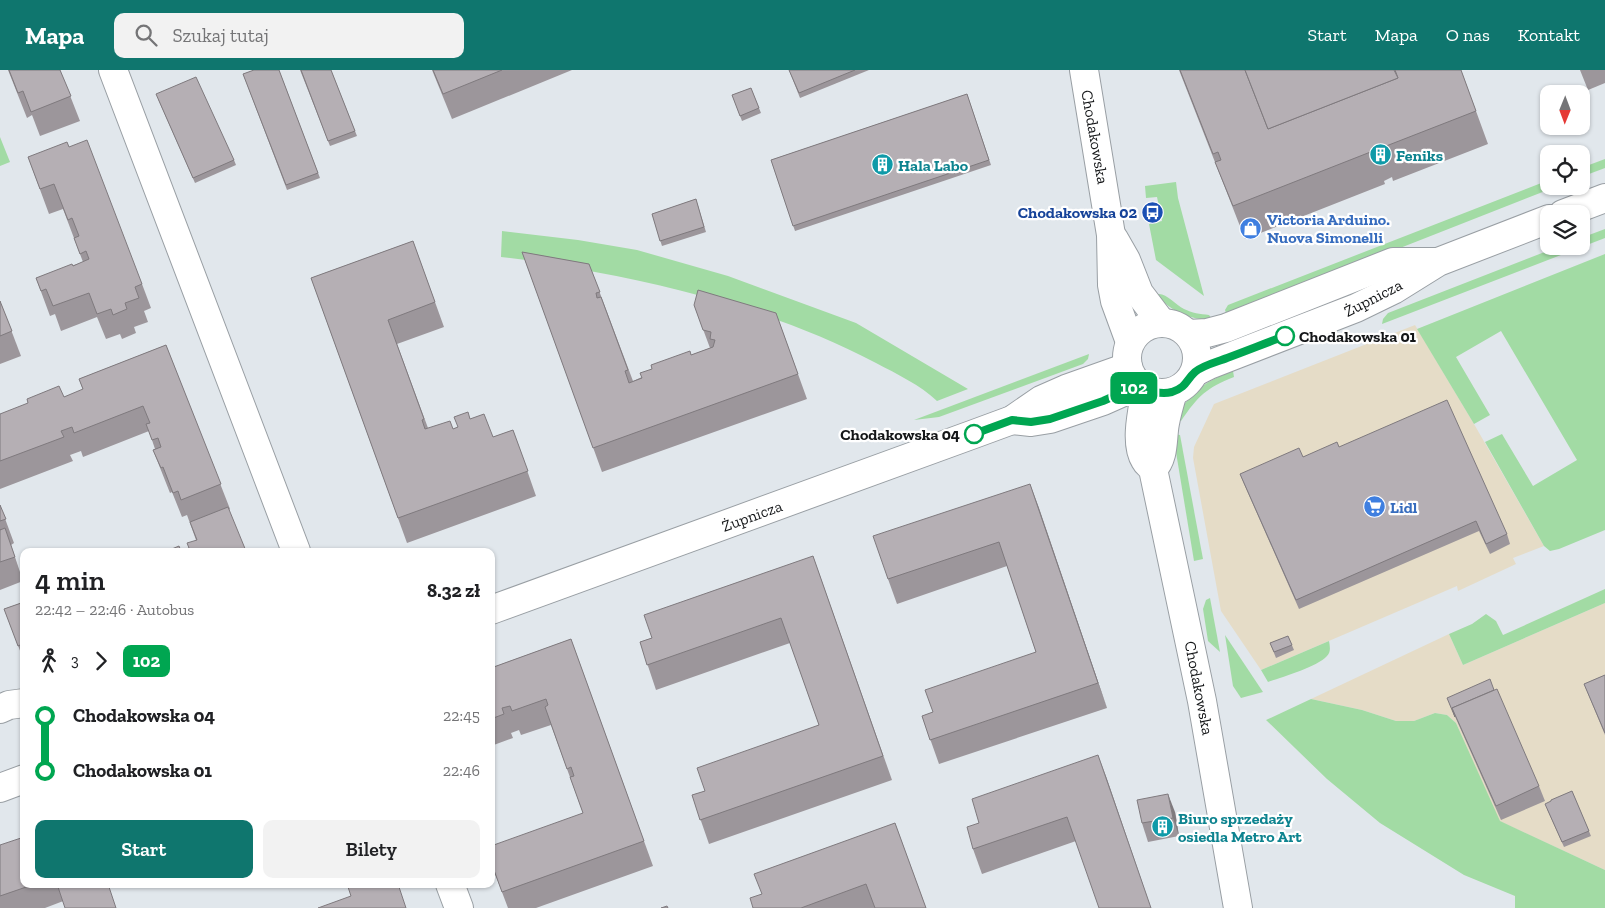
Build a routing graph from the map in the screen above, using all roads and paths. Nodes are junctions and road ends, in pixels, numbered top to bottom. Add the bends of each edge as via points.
1 (113, 70) edge
2 (1084, 70) edge
3 (1605, 198) edge
4 (1587, 205) edge
5 (1540, 222) edge
6 (1111, 234) junction
7 (1438, 262) junction
8 (1161, 322) junction
9 (1189, 334) junction
10 (1136, 371) junction
11 (1195, 372) junction
12 (1173, 392) junction
13 (1154, 469) junction
14 (295, 548) edge
15 (495, 609) edge
16 (20, 704) edge
17 (0, 709) edge
18 (20, 780) edge
19 (0, 788) edge
20 (452, 888) edge
21 (459, 908) edge
22 (1238, 908) edge

1 - 14 street
2 - 6 street, Chodakowska
3 - 4 street
5 - 7 street, Żupnicza
6 - 8 street, Chodakowska via 1139,293
6 - 10 street, Chodakowska via 1112,285
7 - 9 street, Żupnicza via 1393,262 1226,328
7 - 11 street, Żupnicza via 1356,308
8 - 9 street via 1171,323
8 - 10 street via 1142,328 1135,335
9 - 11 street via 1198,352
10 - 12 street via 1164,394
10 - 13 street, Chodakowska via 1141,450 1145,461
10 - 15 street, Żupnicza via 1066,389 1041,400 1012,420
11 - 12 street via 1189,381
12 - 13 street via 1161,456
13 - 22 street, Chodakowska via 1202,701
16 - 17 street
18 - 19 street
20 - 21 street

